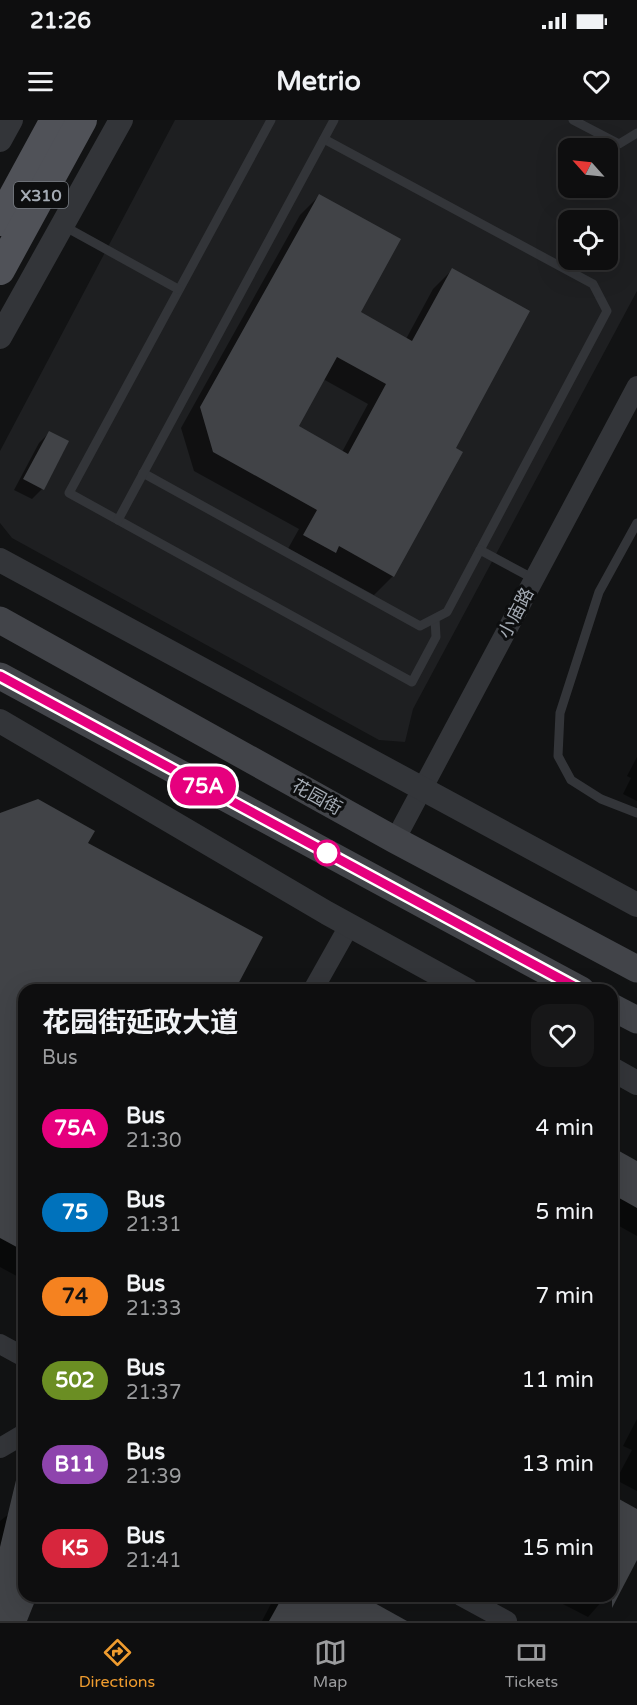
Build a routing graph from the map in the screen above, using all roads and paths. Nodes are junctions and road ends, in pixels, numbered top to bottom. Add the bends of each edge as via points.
1 (11, 120) edge
2 (55, 120) edge
3 (82, 120) edge
4 (121, 120) edge
5 (271, 120) edge
6 (334, 120) edge
7 (573, 120) edge
8 (637, 133) edge
9 (324, 139) junction
10 (0, 140) edge
11 (0, 221) edge
12 (62, 225) junction
13 (0, 270) edge
14 (178, 290) junction
15 (0, 337) edge
16 (637, 386) edge
17 (143, 473) junction
18 (118, 520) junction
19 (637, 523) edge
20 (480, 550) junction
21 (0, 560) edge
22 (534, 579) junction
23 (435, 619) junction
24 (0, 620) edge
25 (0, 676) edge
26 (0, 721) edge
27 (422, 788) junction
28 (637, 813) edge
29 (395, 840) junction
30 (637, 905) edge
31 (349, 926) junction
32 (637, 969) edge
33 (317, 984) edge
34 (456, 984) edge
35 (570, 984) edge
36 (618, 1010) edge
37 (637, 1020) edge
38 (618, 1072) edge
39 (637, 1083) edge
40 (18, 1438) edge
41 (0, 1448) edge
42 (473, 1602) edge
43 (507, 1621) edge

1 - 10 street
2 - 11 main road, X310
3 - 13 main road, X310
4 - 12 street
5 - 14 lane
6 - 9 lane
7 - 8 lane via 619,144
9 - 17 lane
9 - 20 lane via 593,284 607,311
12 - 14 lane
12 - 15 street
14 - 18 lane via 69,493
16 - 22 street, 小庙路
17 - 18 lane
17 - 23 lane via 420,626
18 - 23 lane via 412,682 436,637
19 - 28 lane via 599,592 560,713 558,756 571,780 601,800
20 - 22 lane
20 - 23 lane via 447,612
21 - 27 street
22 - 27 street, 小庙路
24 - 29 main road, 花园街
25 - 35 main road
26 - 31 street
27 - 29 street, 小庙路
27 - 30 street
29 - 32 main road, 花园街
31 - 33 street
31 - 34 street
36 - 37 main road
38 - 39 street
40 - 41 street
42 - 43 street

